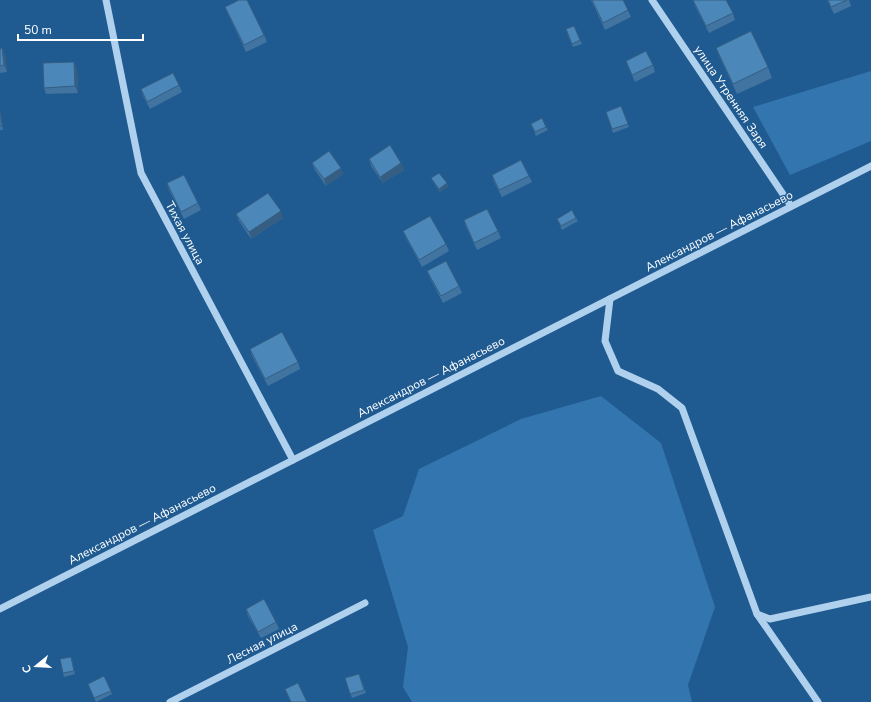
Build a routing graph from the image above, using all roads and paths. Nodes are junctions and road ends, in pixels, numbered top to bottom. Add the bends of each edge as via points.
1 (106, 0) edge
2 (652, 0) edge
3 (871, 166) edge
4 (791, 206) junction
5 (610, 298) junction
6 (293, 460) junction
7 (871, 597) edge
8 (365, 603) dead end
9 (0, 609) edge
10 (757, 614) junction
11 (170, 702) edge
12 (818, 702) edge

1 - 6 street, Тихая улица via 141,173
2 - 4 street, улица Утренняя Заря
3 - 4 street, Александров — Афанасьево
4 - 5 street, Александров — Афанасьево
5 - 6 street, Александров — Афанасьево
5 - 10 street via 605,341 618,371 658,389 682,408
6 - 9 street, Александров — Афанасьево
7 - 10 street via 770,619
8 - 11 street, Лесная улица
10 - 12 street

